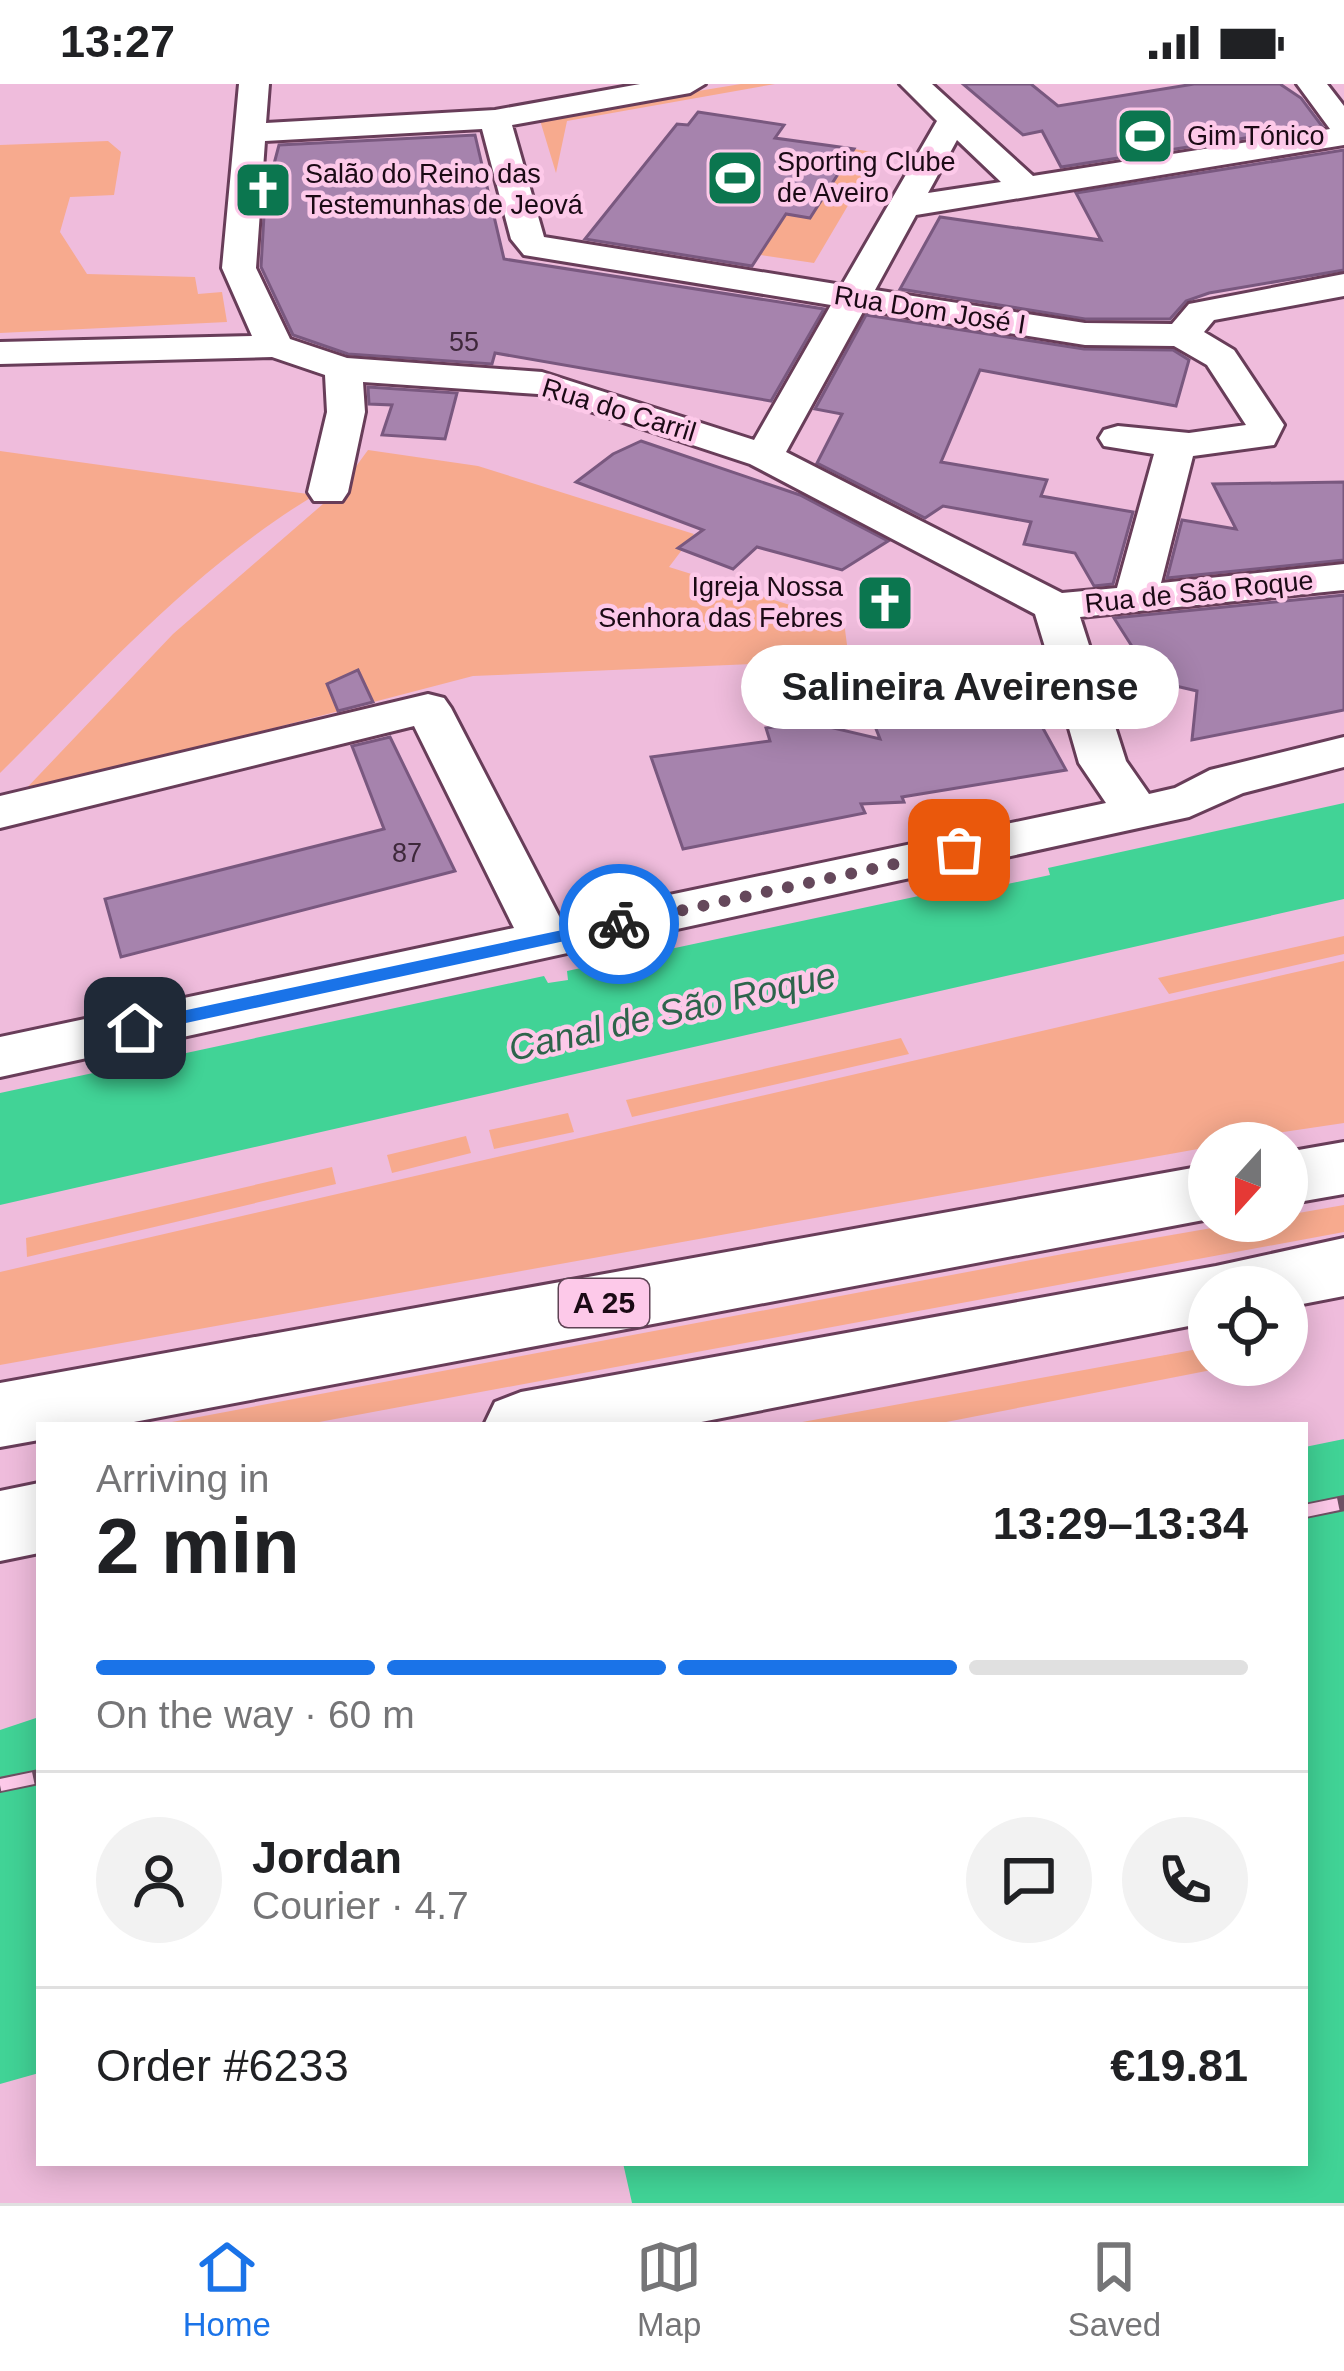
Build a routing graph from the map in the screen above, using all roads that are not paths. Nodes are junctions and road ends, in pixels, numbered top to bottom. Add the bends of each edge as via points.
1 (254, 84) edge
2 (690, 84) edge
3 (915, 84) edge
4 (1312, 84) edge
5 (495, 118) junction
6 (952, 122) junction
7 (1344, 132) edge
8 (247, 133) junction
9 (1026, 187) junction
10 (904, 207) junction
11 (1344, 285) edge
12 (855, 298) junction
13 (1182, 335) junction
14 (275, 346) junction
15 (0, 353) edge
16 (343, 369) junction
17 (1118, 438) dead end
18 (1176, 447) junction
19 (764, 456) junction
20 (328, 493) dead end
21 (1344, 577) edge
22 (1136, 596) junction
23 (1055, 608) junction
24 (1072, 668) junction
25 (906, 684) dead end
26 (1344, 752) edge
27 (1344, 788) edge
28 (1189, 801) junction
29 (0, 812) edge
30 (1136, 812) junction
31 (546, 940) junction
32 (0, 1057) edge
33 (1344, 1168) edge
34 (1308, 1174) edge
35 (1188, 1196) edge
36 (1344, 1267) edge
37 (1308, 1274) edge
38 (1188, 1297) edge
39 (0, 1415) edge
40 (537, 1422) edge
41 (36, 1519) edge
42 (0, 1526) edge

1 - 8 street
2 - 5 street
3 - 6 street
4 - 7 street
5 - 8 street
5 - 12 street, Rua Dom José I via 536,248
6 - 9 street
6 - 10 street
7 - 9 street
8 - 14 street via 238,268
9 - 10 street
10 - 12 street
11 - 13 street via 1202,311
12 - 13 street, Rua Dom José I via 1084,334
12 - 19 street
13 - 18 street via 1221,358 1265,425 1260,437
14 - 15 street
14 - 16 street, Rua do Carril
16 - 19 street, Rua do Carril via 542,383
16 - 20 street via 346,412
17 - 18 street
18 - 22 street
19 - 23 street, Rua do Carril
21 - 22 street, Rua de São Roque
22 - 23 street, Rua de São Roque
23 - 24 street
24 - 25 street
24 - 30 street via 1103,763
26 - 28 street via 1227,782
27 - 28 street via 1255,802
28 - 30 street
29 - 31 street via 428,708
30 - 31 street
31 - 32 street
33 - 34 highway
35 - 39 highway, A 25
36 - 37 highway
38 - 40 highway
41 - 42 highway

